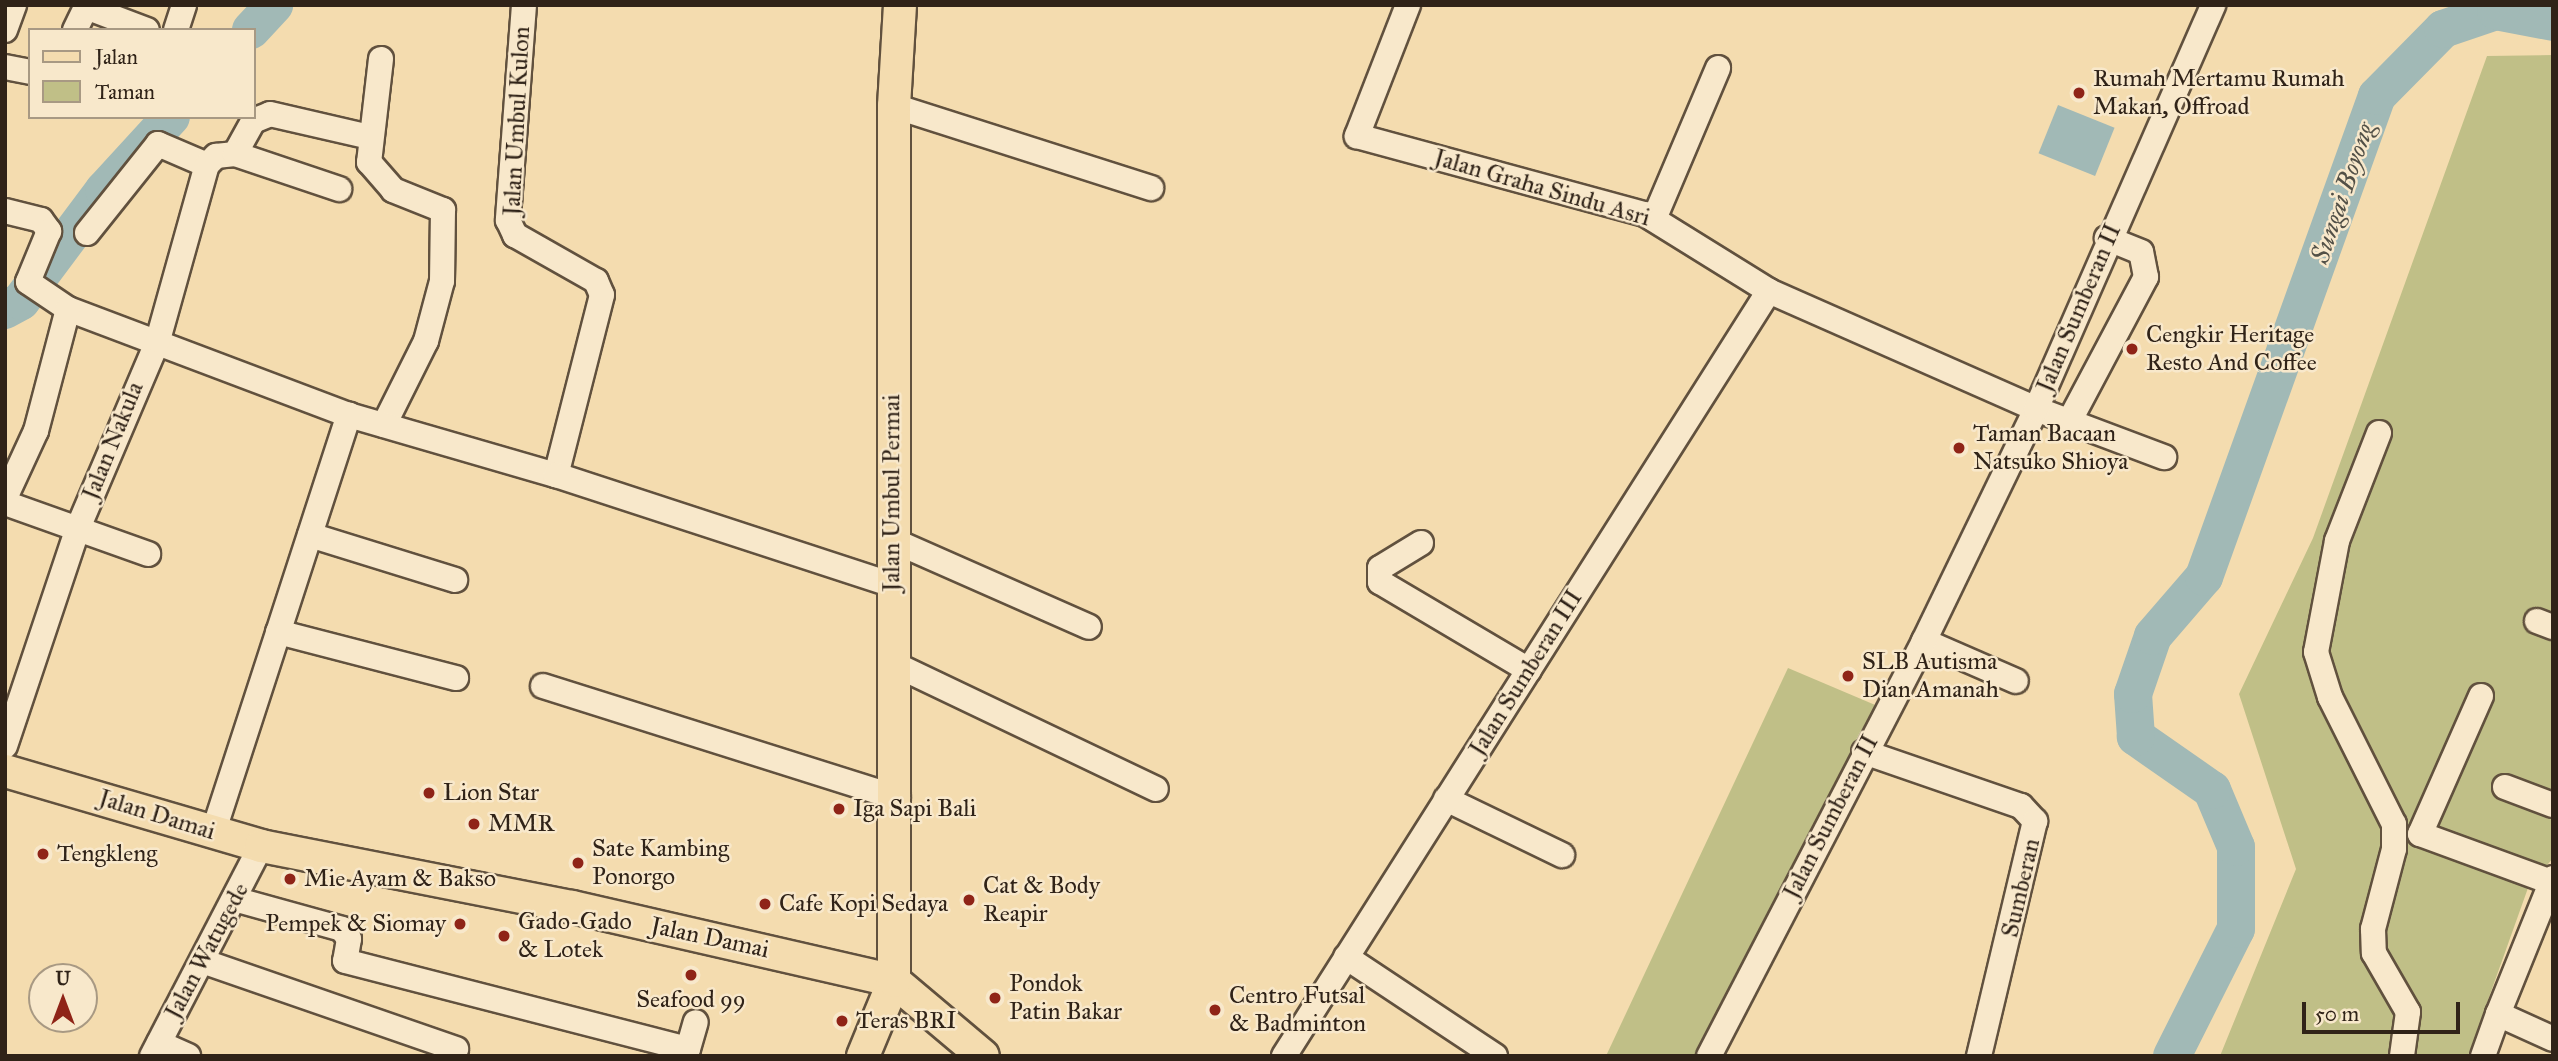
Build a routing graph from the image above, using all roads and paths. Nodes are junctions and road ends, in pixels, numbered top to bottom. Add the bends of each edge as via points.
1 (14, 5) edge
2 (184, 5) edge
3 (524, 5) edge
4 (900, 5) edge
5 (1408, 5) edge
6 (2213, 5) edge
7 (87, 6) edge
8 (76, 28) edge
9 (142, 28) edge
10 (177, 28) edge
11 (5, 30) edge
12 (380, 59) dead end
13 (5, 67) edge
14 (1718, 68) dead end
15 (28, 72) edge
16 (894, 106) junction
17 (370, 137) junction
18 (235, 154) junction
19 (207, 165) junction
20 (1151, 188) dead end
21 (339, 189) dead end
22 (5, 211) edge
23 (1654, 219) junction
24 (87, 233) dead end
25 (2107, 238) junction
26 (1769, 291) junction
27 (68, 309) junction
28 (158, 340) junction
29 (2036, 409) junction
30 (349, 415) junction
31 (2070, 420) junction
32 (384, 425) junction
33 (2379, 433) dead end
34 (2164, 457) dead end
35 (556, 475) junction
36 (5, 500) edge
37 (78, 528) junction
38 (310, 535) junction
39 (892, 540) junction
40 (1420, 543) dead end
41 (148, 554) dead end
42 (455, 580) dead end
43 (892, 585) junction
44 (1089, 627) dead end
45 (278, 632) junction
46 (1924, 641) junction
47 (894, 664) junction
48 (1528, 670) junction
49 (456, 678) dead end
50 (2016, 681) dead end
51 (543, 686) dead end
52 (2481, 696) dead end
53 (5, 746) edge
54 (1864, 752) junction
55 (5, 771) edge
56 (2504, 787) dead end
57 (1156, 789) dead end
58 (898, 798) junction
59 (1447, 799) junction
60 (2553, 805) edge
61 (213, 833) junction
62 (261, 846) junction
63 (1562, 855) dead end
64 (2552, 880) edge
65 (234, 899) junction
66 (1346, 957) junction
67 (202, 961) junction
68 (894, 981) junction
69 (2498, 1014) junction
70 (696, 1022) dead end
71 (2553, 1040) edge
72 (456, 1048) dead end
73 (156, 1049) edge
74 (687, 1052) edge
75 (188, 1056) edge
76 (863, 1056) edge
77 (983, 1056) edge
78 (1284, 1056) edge
79 (1495, 1056) edge
80 (1709, 1056) edge
81 (1979, 1056) edge
82 (2402, 1056) edge
83 (2483, 1056) edge

1 - 11 street
2 - 10 street
3 - 35 street, Jalan Umbul Kulon via 508,220 515,235 596,281 602,295
4 - 16 main road, Jalan Umbul Permai
5 - 23 street, Jalan Graha Sindu Asri via 1356,136
6 - 25 street, Jalan Sumberan II
7 - 8 street
7 - 9 street
12 - 17 street
13 - 15 street
14 - 23 street
16 - 20 street
16 - 39 main road, Jalan Umbul Permai
17 - 18 street via 270,114 254,121
17 - 32 street via 369,162 377,178 443,209 442,281 429,329
18 - 19 street via 216,156
18 - 21 street
19 - 24 street via 158,144
19 - 28 street, Jalan Nakula
22 - 27 street via 41,220 49,231 32,286
23 - 26 street, Jalan Graha Sindu Asri
25 - 29 street, Jalan Sumberan II
25 - 31 street via 2141,251 2146,277
26 - 29 street, Jalan Graha Sindu Asri
26 - 48 street, Jalan Sumberan III
27 - 28 street
27 - 36 street via 36,431
28 - 30 street
28 - 37 street, Jalan Nakula
29 - 31 street, Jalan Graha Sindu Asri
29 - 46 street, Jalan Sumberan II
30 - 32 street
30 - 38 street
31 - 34 street, Jalan Graha Sindu Asri
32 - 35 street
33 - 82 street via 2337,541 2316,652 2335,708 2394,824 2394,849 2373,929 2374,953 2408,1012
35 - 43 street
36 - 37 street
37 - 41 street
37 - 53 street, Jalan Nakula
38 - 42 street
38 - 45 street
39 - 43 main road, Jalan Umbul Permai
39 - 44 street
40 - 48 street via 1380,568 1380,582
43 - 47 main road, Jalan Umbul Permai
45 - 49 street
45 - 61 street
46 - 50 street
46 - 54 street, Jalan Sumberan II
47 - 57 street
47 - 58 main road, Jalan Umbul Permai
48 - 59 street, Jalan Sumberan III
51 - 58 street
52 - 64 street via 2420,834
54 - 80 street, Jalan Sumberan II
54 - 81 street, Sumberan via 2021,806 2035,821
55 - 61 main road, Jalan Damai
56 - 60 street
58 - 68 main road, Jalan Umbul Permai
59 - 63 street
59 - 66 street, Jalan Sumberan III
61 - 62 main road, Jalan Damai
62 - 65 street, Jalan Watugede
62 - 68 main road, Jalan Damai via 572,907
64 - 69 street
65 - 67 street, Jalan Watugede
65 - 74 street via 342,929 349,939 345,961
66 - 78 street, Jalan Sumberan III
66 - 79 street
67 - 72 street
67 - 73 street, Jalan Watugede
68 - 76 main road
68 - 77 main road, Jalan Damai
69 - 71 street
69 - 83 street
70 - 74 street
73 - 75 street

